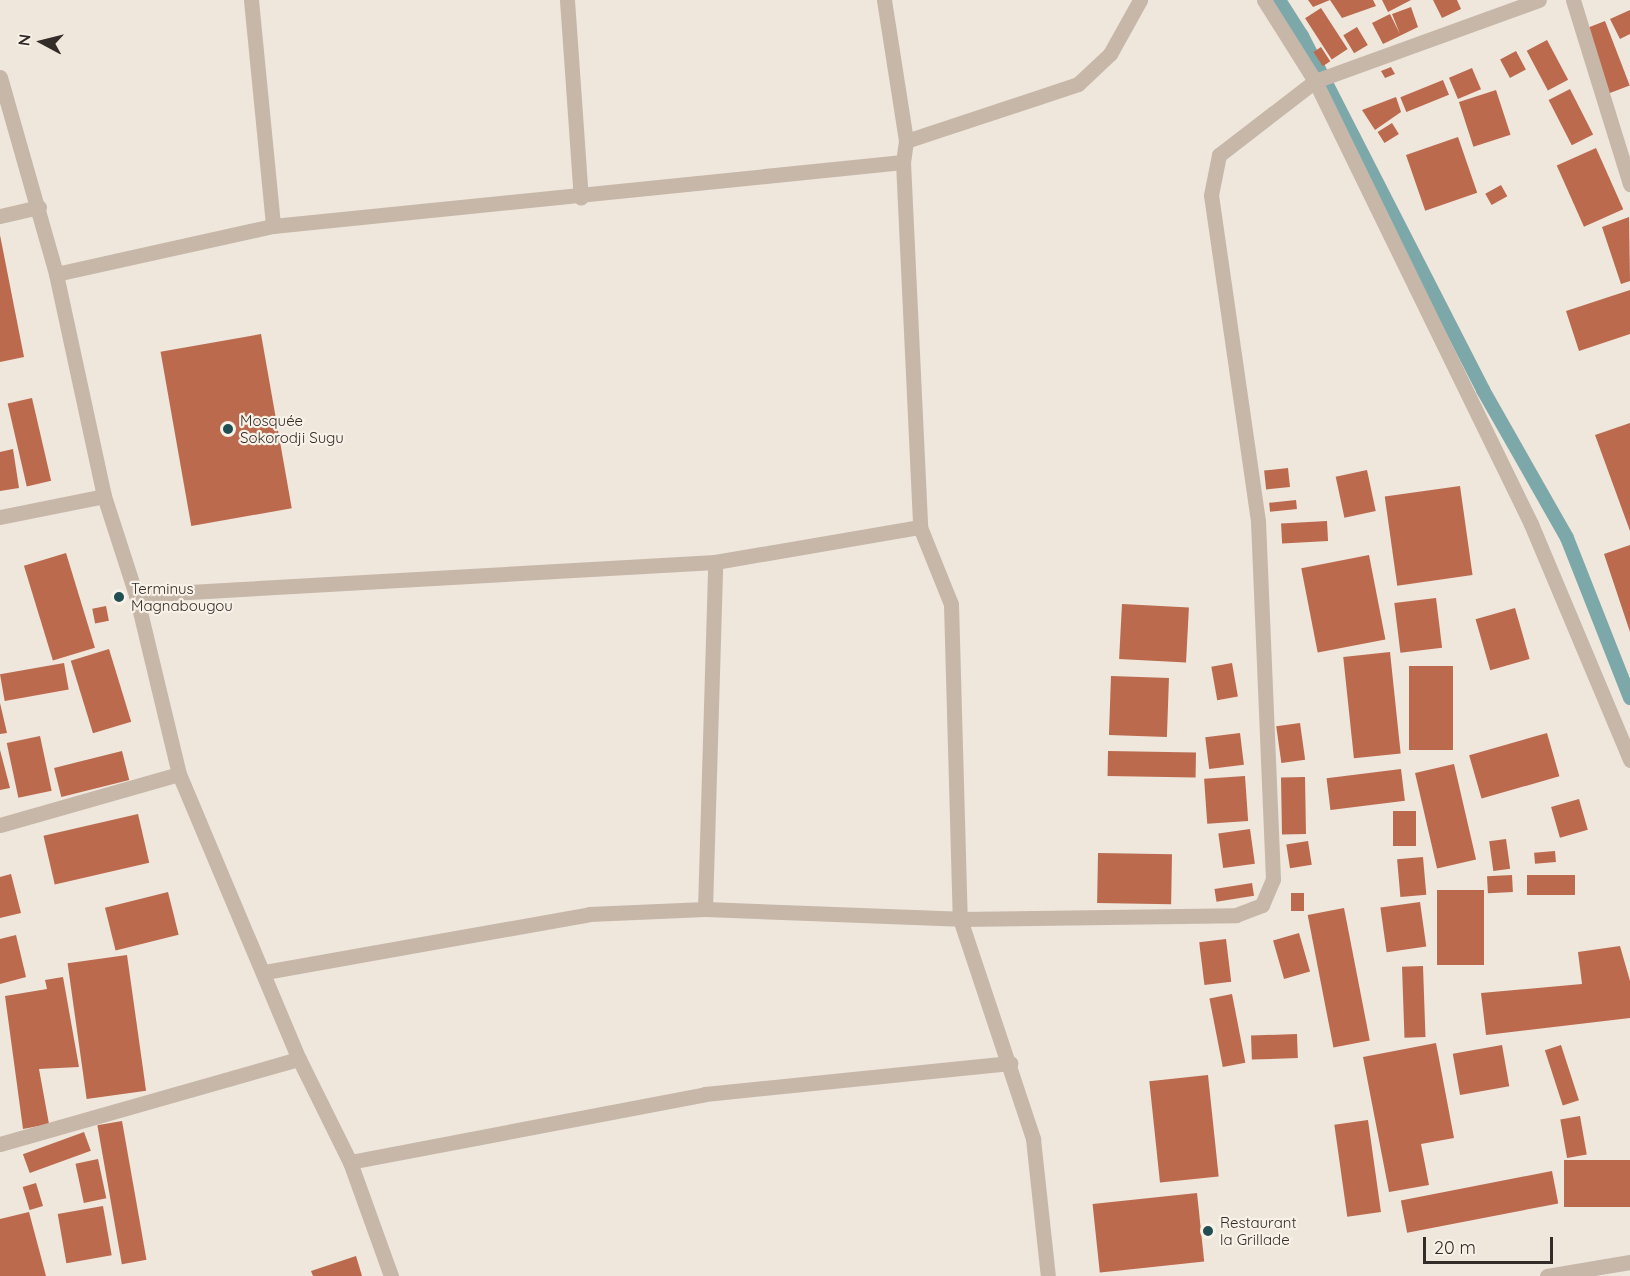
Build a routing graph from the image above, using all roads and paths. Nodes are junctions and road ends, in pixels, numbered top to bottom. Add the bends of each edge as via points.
1 (251, 0) edge
2 (567, 0) edge
3 (884, 0) edge
4 (1140, 0) edge
5 (1264, 0) edge
6 (1539, 0) edge
7 (1573, 0) edge
8 (0, 77) edge
9 (1315, 81) junction
10 (906, 141) junction
11 (903, 162) junction
12 (1630, 184) edge
13 (581, 198) junction
14 (39, 207) junction
15 (0, 216) edge
16 (273, 226) junction
17 (56, 274) junction
18 (104, 496) junction
19 (0, 517) edge
20 (920, 527) junction
21 (714, 562) junction
22 (136, 595) junction
23 (1630, 760) edge
24 (179, 774) junction
25 (0, 825) edge
26 (705, 909) junction
27 (960, 919) junction
28 (265, 972) junction
29 (299, 1059) junction
30 (1010, 1063) junction
31 (0, 1144) edge
32 (350, 1162) junction
33 (1630, 1262) edge
34 (1566, 1274) edge
35 (391, 1276) edge
36 (1048, 1276) edge
37 (1547, 1276) edge

1 - 16 street
2 - 13 street
3 - 10 street
4 - 10 street via 1110,54 1078,84
5 - 9 street
6 - 9 street
7 - 12 street
8 - 14 street
9 - 23 street via 1531,524
9 - 27 street via 1219,155 1211,195 1258,521 1273,879 1262,905 1236,915
10 - 11 street
11 - 13 street
11 - 20 street
13 - 16 street
14 - 15 street
14 - 17 street
16 - 17 street
17 - 18 street
18 - 19 street
18 - 22 street
20 - 21 street
20 - 27 street via 951,604
21 - 22 street
21 - 26 street
22 - 24 street
24 - 25 street
24 - 28 street
26 - 27 street
26 - 28 street via 589,914
27 - 30 street
28 - 29 street
29 - 31 street
29 - 32 street
30 - 32 street via 705,1094
30 - 36 street via 1033,1139
32 - 35 street
33 - 34 street
34 - 37 street

